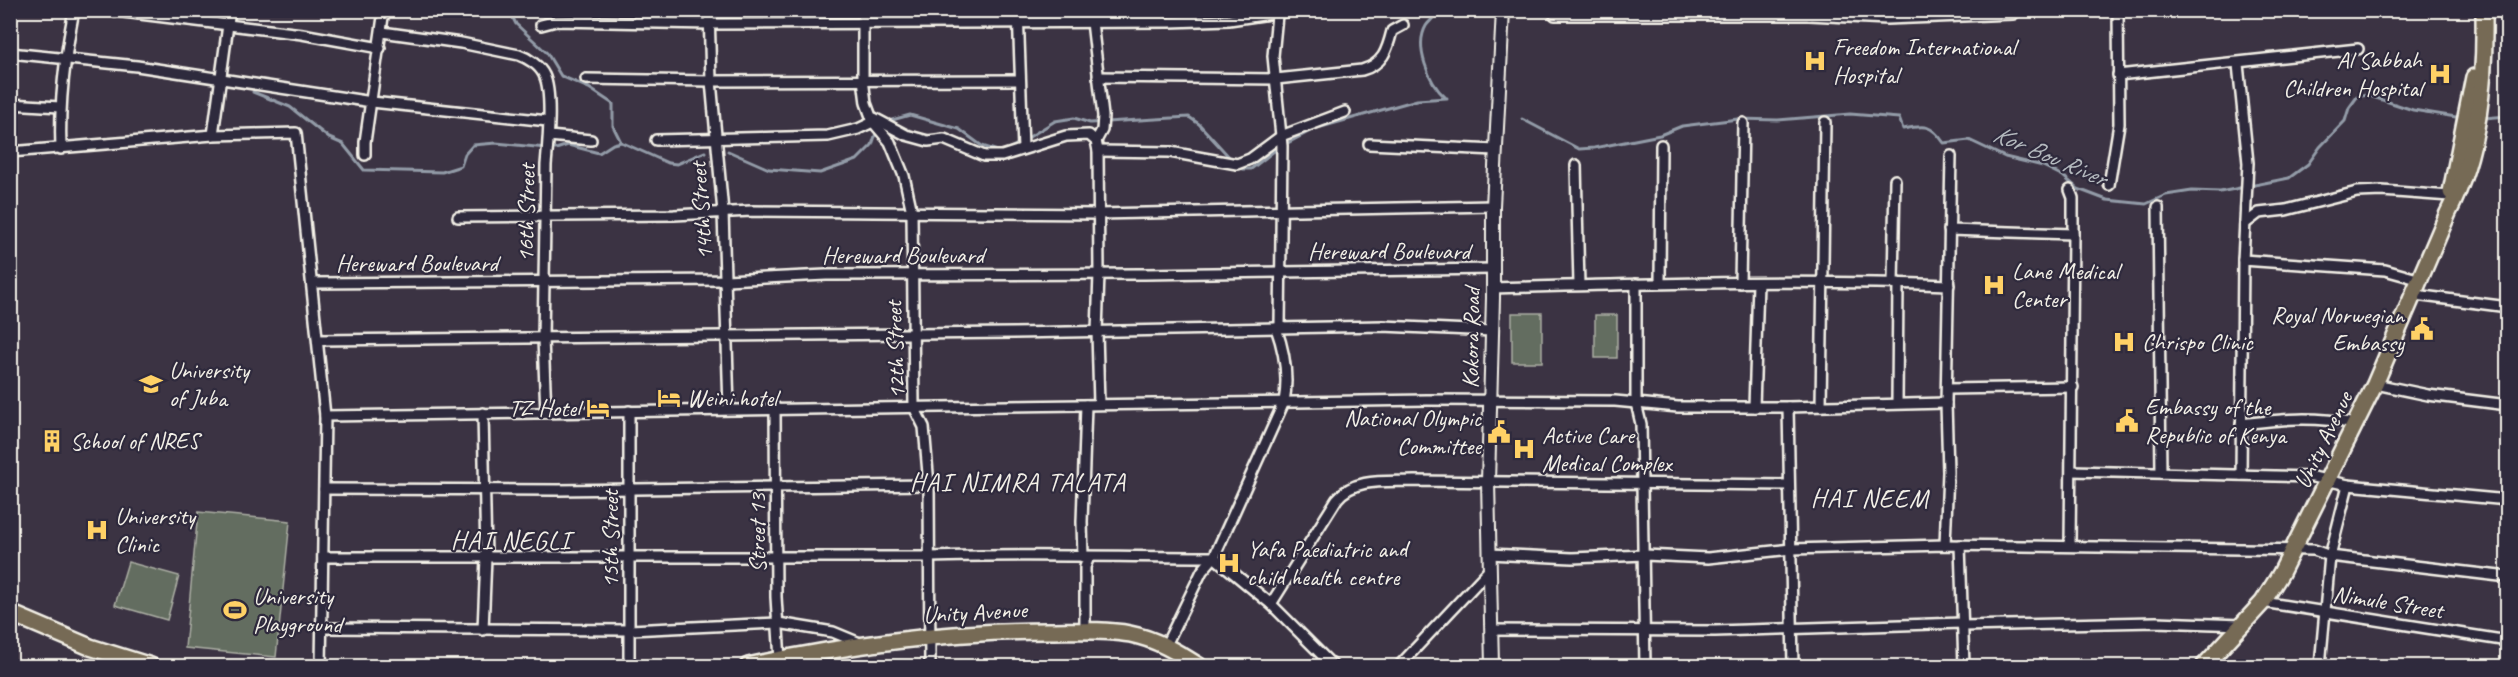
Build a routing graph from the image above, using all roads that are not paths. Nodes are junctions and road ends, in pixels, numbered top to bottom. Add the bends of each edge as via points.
1 (74, 10) edge
2 (107, 10) edge
3 (230, 10) edge
4 (384, 10) edge
5 (710, 10) edge
6 (863, 10) edge
7 (1018, 10) edge
8 (1170, 10) edge
9 (1297, 10) edge
10 (1503, 10) edge
11 (2017, 10) edge
12 (2118, 10) edge
13 (1813, 13) edge
14 (2484, 13) edge
15 (1277, 15) junction
16 (1555, 15) dead end
17 (863, 22) junction
18 (1018, 22) junction
19 (1092, 22) junction
20 (1170, 22) junction
21 (710, 24) junction
22 (541, 25) dead end
23 (1403, 25) dead end
24 (228, 26) junction
25 (382, 32) junction
26 (380, 48) junction
27 (2358, 49) dead end
28 (10, 53) edge
29 (65, 60) junction
30 (2238, 64) junction
31 (2118, 75) junction
32 (1098, 77) junction
33 (221, 78) junction
34 (586, 79) dead end
35 (863, 79) junction
36 (1276, 79) junction
37 (1019, 80) junction
38 (711, 81) junction
39 (372, 102) junction
40 (10, 104) edge
41 (60, 107) junction
42 (1345, 112) dead end
43 (871, 119) junction
44 (2471, 120) junction
45 (548, 121) junction
46 (1825, 122) dead end
47 (1743, 123) dead end
48 (213, 135) junction
49 (549, 136) junction
50 (1281, 136) junction
51 (716, 139) junction
52 (591, 140) dead end
53 (656, 140) dead end
54 (1369, 144) dead end
55 (1661, 145) dead end
56 (1097, 146) junction
57 (61, 149) junction
58 (1023, 149) junction
59 (1496, 150) junction
60 (10, 152) edge
61 (365, 155) dead end
62 (1951, 156) dead end
63 (1576, 165) dead end
64 (1895, 180) dead end
65 (2109, 184) dead end
66 (2070, 190) dead end
67 (2450, 196) junction
68 (1493, 206) junction
69 (2158, 207) dead end
70 (1281, 211) junction
71 (723, 212) junction
72 (912, 212) junction
73 (2448, 213) junction
74 (1098, 214) junction
75 (458, 217) dead end
76 (546, 217) junction
77 (2246, 223) junction
78 (1949, 230) junction
79 (2073, 234) junction
80 (2243, 260) junction
81 (1493, 269) junction
82 (1281, 271) junction
83 (913, 274) junction
84 (1099, 274) junction
85 (726, 280) junction
86 (2421, 280) junction
87 (544, 282) junction
88 (1824, 282) junction
89 (313, 283) junction
90 (1660, 283) junction
91 (1740, 283) junction
92 (1758, 283) junction
93 (1896, 283) junction
94 (1636, 284) junction
95 (1579, 285) junction
96 (1949, 285) junction
97 (1493, 288) junction
98 (2415, 295) junction
99 (2508, 307) edge
100 (1278, 328) junction
101 (1492, 331) junction
102 (1097, 332) junction
103 (914, 335) junction
104 (725, 337) junction
105 (543, 339) junction
106 (318, 340) junction
107 (2375, 384) junction
108 (2073, 387) junction
109 (1947, 389) junction
110 (1490, 401) junction
111 (1284, 402) junction
112 (1636, 403) junction
113 (1897, 403) junction
114 (1946, 403) junction
115 (1099, 404) junction
116 (1086, 405) junction
117 (2508, 405) edge
118 (1821, 406) junction
119 (775, 407) junction
120 (914, 407) junction
121 (1754, 407) junction
122 (1788, 407) junction
123 (729, 410) junction
124 (629, 411) junction
125 (546, 412) junction
126 (483, 413) junction
127 (325, 416) junction
128 (2241, 424) junction
129 (2355, 424) junction
130 (2072, 471) junction
131 (2161, 472) junction
132 (2241, 475) junction
133 (2329, 480) junction
134 (1488, 482) junction
135 (929, 485) junction
136 (1642, 485) junction
137 (1789, 485) junction
138 (2348, 485) junction
139 (776, 486) junction
140 (483, 488) junction
141 (324, 489) junction
142 (630, 489) junction
143 (2508, 500) edge
144 (1946, 545) junction
145 (1960, 545) junction
146 (2070, 545) junction
147 (1791, 549) junction
148 (2293, 550) junction
149 (1489, 554) junction
150 (1645, 555) junction
151 (777, 556) junction
152 (2330, 556) junction
153 (323, 557) junction
154 (486, 557) junction
155 (930, 557) junction
156 (1086, 557) junction
157 (1214, 557) junction
158 (630, 558) junction
159 (1489, 570) junction
160 (2508, 577) edge
161 (2263, 602) junction
162 (1270, 604) junction
163 (2324, 611) junction
164 (14, 615) edge
165 (778, 623) junction
166 (1962, 624) junction
167 (2242, 625) junction
168 (322, 628) junction
169 (483, 630) junction
170 (630, 630) junction
171 (1491, 630) junction
172 (1645, 630) junction
173 (1794, 630) junction
174 (1085, 631) junction
175 (10, 634) edge
176 (931, 636) junction
177 (2508, 641) edge
178 (862, 644) junction
179 (1166, 645) junction
180 (2508, 659) edge
181 (780, 660) junction
182 (150, 666) edge
183 (321, 666) edge
184 (629, 666) edge
185 (748, 666) edge
186 (930, 666) edge
187 (1199, 666) edge
188 (1332, 666) edge
189 (1399, 666) edge
190 (1492, 666) edge
191 (1645, 666) edge
192 (1793, 666) edge
193 (1964, 666) edge
194 (2204, 666) edge
195 (2320, 666) edge
196 (2507, 666) edge

1 - 29 street
2 - 24 street
3 - 24 street
4 - 25 street
5 - 21 street, 14th Street
6 - 17 street, 12th Street
7 - 18 street
8 - 20 street
9 - 15 street
10 - 59 street, Kokora Road
11 - 13 street via 2013,14 1887,19
12 - 31 street
13 - 16 street
14 - 44 main road
14 - 44 main road via 2481,97
15 - 20 street
15 - 36 street via 1273,56
17 - 18 street
17 - 21 street
17 - 35 street, 12th Street
18 - 19 street
18 - 37 street
19 - 20 street
19 - 32 street
21 - 22 street via 556,21
21 - 38 street, 14th Street
23 - 36 street via 1392,31 1383,58 1374,66
24 - 26 street
24 - 33 street
25 - 26 street
25 - 45 street, 16th Street via 527,58 544,74
26 - 39 street
27 - 30 street
28 - 29 street
29 - 33 street
29 - 41 street
30 - 31 street
30 - 77 street via 2247,151
31 - 65 street via 2119,124
32 - 36 street
32 - 56 street via 1103,123
33 - 39 street
33 - 48 street
34 - 38 street
35 - 37 street
35 - 38 street
35 - 43 street, 12th Street
36 - 50 street
37 - 58 street
38 - 51 street, 14th Street
39 - 45 street
39 - 61 street
40 - 41 street
41 - 57 street
42 - 50 street
43 - 51 street via 858,129 828,136
43 - 58 street via 906,135 928,141 944,139 984,156 1002,156
43 - 72 street, 12th Street via 890,142 904,176
44 - 67 main road, Unity Avenue
44 - 73 main road, Unity Avenue via 2461,188
45 - 49 street, 16th Street
46 - 88 street
47 - 91 street
48 - 57 street
48 - 89 street via 296,133
49 - 52 street
49 - 76 street, 16th Street
50 - 56 street via 1237,164 1182,153
50 - 70 street
51 - 53 street
51 - 71 street, 14th Street
54 - 59 street
55 - 90 street
56 - 58 street via 1089,135 1078,135
56 - 74 street
57 - 60 street
59 - 68 street, Kokora Road
62 - 78 street
63 - 95 street
64 - 93 street
66 - 79 street
67 - 73 main road, Unity Avenue
67 - 77 street via 2357,192 2259,213
68 - 70 street
68 - 81 street, Kokora Road
69 - 131 street
70 - 74 street
70 - 82 street
71 - 72 street
71 - 76 street
71 - 85 street, 14th Street
72 - 74 street
72 - 83 street, 12th Street
73 - 86 main road, Unity Avenue
74 - 84 street
75 - 76 street
76 - 87 street, 16th Street
77 - 80 street
78 - 79 street
78 - 96 street
79 - 108 street
80 - 86 street via 2385,270
80 - 128 street
81 - 82 street, Hereward Boulevard
81 - 97 street, Kokora Road
82 - 84 street, Hereward Boulevard
82 - 100 street
83 - 84 street, Hereward Boulevard
83 - 85 street, Hereward Boulevard
83 - 103 street, 12th Street
84 - 102 street
85 - 87 street, Hereward Boulevard
85 - 104 street, 14th Street
86 - 98 main road, Unity Avenue
87 - 89 street, Hereward Boulevard
87 - 105 street, 16th Street
88 - 92 street
88 - 93 street
88 - 118 street
89 - 106 street
90 - 91 street
90 - 94 street
91 - 92 street
92 - 121 street
93 - 96 street
93 - 113 street
94 - 95 street
94 - 112 street
95 - 97 street
96 - 109 street
97 - 101 street, Kokora Road
98 - 99 street
98 - 107 main road, Unity Avenue
100 - 101 street via 1400,326
100 - 102 street
100 - 111 street via 1286,366
101 - 110 street, Kokora Road
102 - 103 street
102 - 115 street
103 - 104 street
103 - 120 street, 12th Street
104 - 105 street
104 - 123 street, 14th Street
105 - 106 street
105 - 125 street, 16th Street
106 - 127 street
107 - 117 street
107 - 129 main road, Unity Avenue
108 - 109 street
108 - 130 street
109 - 114 street
110 - 111 street
110 - 112 street
110 - 134 street, Kokora Road
111 - 115 street
111 - 157 street
112 - 121 street
112 - 136 street via 1641,424
113 - 114 street
113 - 118 street
114 - 144 street
115 - 116 street
116 - 120 street
116 - 156 street via 1082,522
118 - 122 street
119 - 120 street
119 - 123 street
119 - 139 street, Street 13
120 - 135 street, 12th Street via 924,428
121 - 122 street
122 - 137 street
123 - 124 street
124 - 125 street
124 - 142 street, 15th Street
125 - 126 street
126 - 127 street
126 - 140 street
127 - 141 street
128 - 129 street via 2296,418
128 - 132 street
129 - 133 main road, Unity Avenue
130 - 131 street
130 - 146 street
131 - 132 street
132 - 133 street
133 - 138 street
133 - 148 main road, Unity Avenue
134 - 136 street
134 - 149 street, Kokora Road
134 - 162 street via 1375,483 1344,489
135 - 139 street
135 - 155 street, 12th Street
136 - 137 street
136 - 150 street
137 - 147 street
138 - 143 street
138 - 152 street
139 - 142 street
139 - 151 street, Street 13
140 - 141 street
140 - 142 street
140 - 154 street
141 - 153 street
142 - 158 street, 15th Street
144 - 145 street
144 - 147 street
145 - 146 street
145 - 166 street
146 - 148 street
147 - 150 street via 1708,558
147 - 173 street
148 - 152 street via 2314,550
148 - 161 main road, Unity Avenue
149 - 150 street via 1572,558
149 - 159 street, Kokora Road
150 - 172 street
151 - 155 street
151 - 158 street
151 - 165 street, Street 13
152 - 160 street
152 - 163 street
153 - 154 street
153 - 168 street
154 - 158 street
154 - 169 street
155 - 156 street
155 - 176 street, 12th Street
156 - 157 street
156 - 174 street
157 - 162 street
157 - 179 street via 1202,571
158 - 170 street, 15th Street
159 - 171 street, Kokora Road
159 - 189 street
161 - 163 street, Nimule Street
161 - 167 main road, Unity Avenue
162 - 188 street
163 - 177 street, Nimule Street
163 - 195 street
164 - 175 street
164 - 182 main road via 90,647
165 - 170 street
165 - 178 street via 833,632
165 - 181 street, Street 13
166 - 167 street
166 - 173 street
166 - 193 street
167 - 194 main road, Unity Avenue
168 - 169 street
168 - 183 street
169 - 170 street
170 - 184 street, 15th Street
171 - 172 street
171 - 190 street, Kokora Road
172 - 173 street
172 - 191 street
173 - 192 street
174 - 176 main road, Unity Avenue
174 - 179 main road, Unity Avenue via 1131,634
176 - 178 main road, Unity Avenue
176 - 186 street, 12th Street
178 - 181 main road, Unity Avenue
179 - 187 main road, Unity Avenue
180 - 196 street
181 - 185 main road, Unity Avenue

